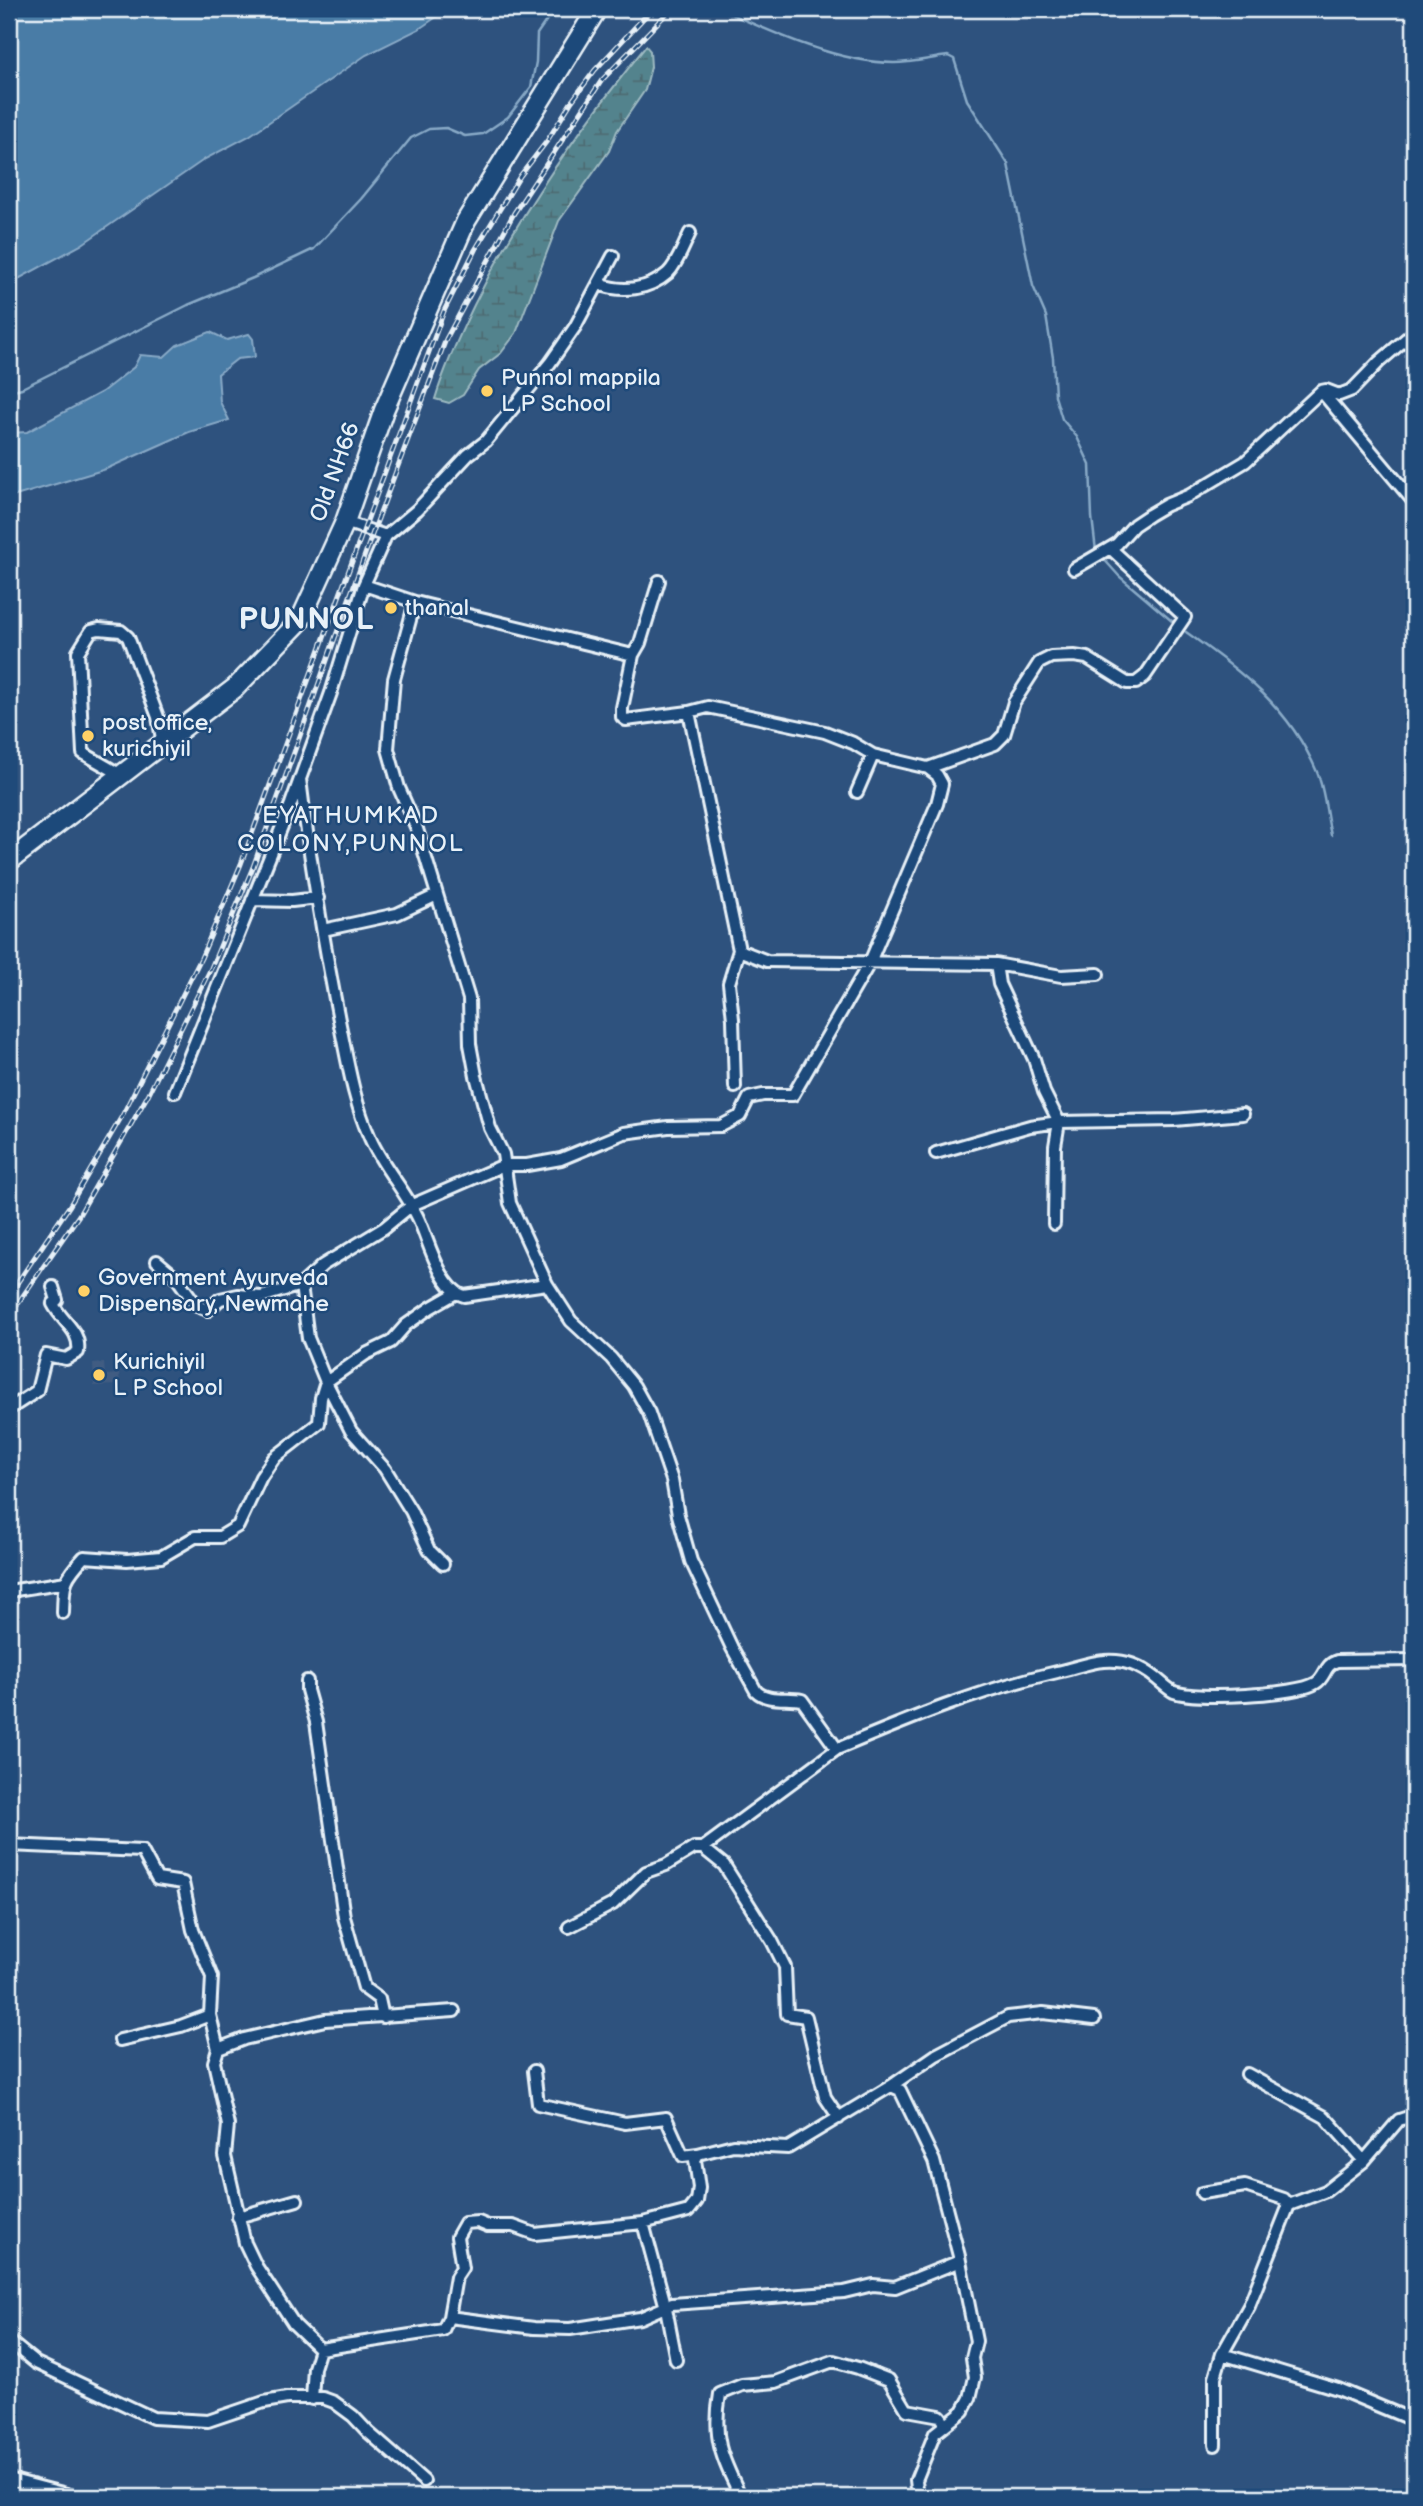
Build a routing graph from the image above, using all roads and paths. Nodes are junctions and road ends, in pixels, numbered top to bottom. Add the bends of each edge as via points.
1 (597, 9) edge
2 (690, 233) dead end
3 (613, 256) dead end
4 (599, 284) junction
5 (1414, 332) edge
6 (1321, 391) junction
7 (1414, 501) edge
8 (345, 522) junction
9 (386, 536) junction
10 (1107, 550) junction
11 (1074, 569) dead end
12 (659, 581) dead end
13 (364, 584) junction
14 (415, 602) junction
15 (632, 655) junction
16 (689, 712) junction
17 (163, 744) junction
18 (873, 755) junction
19 (928, 768) junction
20 (121, 775) junction
21 (300, 779) junction
22 (857, 792) dead end
23 (9, 861) edge
24 (437, 895) junction
25 (318, 898) junction
26 (252, 900) junction
27 (323, 930) junction
28 (739, 950) junction
29 (870, 962) junction
30 (996, 964) junction
31 (1098, 974) dead end
32 (735, 1087) dead end
33 (175, 1092) dead end
34 (1243, 1114) dead end
35 (1059, 1122) junction
36 (936, 1153) dead end
37 (504, 1166) junction
38 (412, 1205) junction
39 (1054, 1224) dead end
40 (157, 1261) dead end
41 (547, 1284) junction
42 (301, 1285) junction
43 (53, 1287) dead end
44 (456, 1293) junction
45 (326, 1382) junction
46 (9, 1409) edge
47 (443, 1564) dead end
48 (66, 1582) junction
49 (9, 1591) edge
50 (63, 1613) dead end
51 (1414, 1660) edge
52 (307, 1681) dead end
53 (837, 1749) junction
54 (9, 1845) edge
55 (703, 1848) junction
56 (569, 1927) dead end
57 (454, 2011) dead end
58 (210, 2015) junction
59 (383, 2017) junction
60 (1094, 2019) dead end
61 (120, 2040) dead end
62 (218, 2049) junction
63 (534, 2071) dead end
64 (1247, 2074) dead end
65 (891, 2086) junction
66 (1414, 2115) edge
67 (839, 2118) junction
68 (698, 2154) junction
69 (1364, 2161) junction
70 (1202, 2193) dead end
71 (297, 2200) dead end
72 (1289, 2205) junction
73 (238, 2217) junction
74 (643, 2223) junction
75 (960, 2261) junction
76 (666, 2308) junction
77 (449, 2317) junction
78 (9, 2341) edge
79 (320, 2349) junction
80 (1222, 2354) junction
81 (676, 2360) dead end
82 (312, 2399) junction
83 (1412, 2419) edge
84 (946, 2424) junction
85 (1414, 2437) edge
86 (1215, 2445) dead end
87 (9, 2479) edge
88 (424, 2481) dead end
89 (42, 2493) edge
90 (78, 2497) edge
91 (741, 2497) edge
92 (918, 2497) edge

1 - 8 main road, Old NH66 via 466,221 384,410
2 - 4 street via 667,274 624,290
3 - 4 street
4 - 9 street via 550,363 508,415
5 - 6 street via 1352,390 1339,395
6 - 7 street
6 - 10 street via 1245,462 1149,515
8 - 9 street
8 - 17 main road, Old NH66 via 300,621 235,688
9 - 13 street
10 - 11 street
10 - 19 street via 1185,618 1145,676 1127,683 1087,659 1051,657 1039,663 1014,702 1004,735 995,744
12 - 15 street
13 - 14 street
13 - 21 street
14 - 15 street
14 - 24 street via 394,679 388,749
15 - 16 street via 622,717
16 - 18 street via 708,708 790,723 825,732
16 - 28 street
17 - 20 main road, Old NH66
17 - 20 street via 158,717 128,637 121,631 91,631 78,652 83,752
18 - 19 street
18 - 22 street
19 - 29 street via 942,784 940,795
20 - 23 main road, Old NH66
21 - 25 street
21 - 26 street
24 - 27 street via 397,914
24 - 37 street via 469,999 476,1076
25 - 26 street
25 - 27 street
26 - 33 street
27 - 38 street via 351,1084 370,1138
28 - 29 street via 767,961
28 - 32 street via 729,983
29 - 30 street
29 - 37 street via 793,1095 750,1098 740,1116 720,1126 624,1133 561,1159
30 - 31 street via 1061,976
30 - 35 street via 999,984
34 - 35 street
35 - 36 street
35 - 39 street
37 - 38 street
37 - 41 street via 510,1203
38 - 42 street
38 - 44 street via 435,1263
40 - 42 street via 176,1277 197,1306 208,1310 220,1299 261,1297
41 - 44 street via 464,1296
41 - 53 street via 571,1321 611,1358 649,1412 672,1480 691,1561 756,1691 768,1698 803,1700
42 - 45 street via 307,1338
43 - 46 street via 57,1300 53,1304 76,1335 78,1352 66,1359 46,1355 37,1391
44 - 45 street via 406,1325 391,1342
45 - 47 street via 351,1431 384,1469 429,1550
45 - 48 street via 319,1423 274,1458 238,1526 220,1537 195,1537 161,1557 84,1557
48 - 49 street
48 - 50 street
51 - 53 street via 1337,1661 1310,1686 1278,1693 1198,1695 1173,1692 1143,1667 1103,1661 1014,1682 922,1713
52 - 59 street via 317,1722 344,1917 364,1988 379,2000
53 - 55 street
54 - 58 street via 142,1851 157,1879 183,1883 193,1930 212,1977
55 - 56 street via 694,1847 646,1872 614,1904
55 - 67 street via 724,1865 772,1941 785,1967 787,2014 806,2017 825,2097
57 - 59 street
58 - 61 street
58 - 62 street
59 - 62 street via 325,2020
60 - 65 street via 1044,2013 1007,2017 936,2055
62 - 73 street via 214,2062 228,2125 225,2156
63 - 68 street via 538,2105 625,2123 666,2118 684,2156
64 - 69 street via 1325,2117
65 - 67 street
65 - 75 street via 900,2090 934,2161
66 - 69 street via 1399,2120
67 - 68 street via 788,2148 733,2145
68 - 74 street via 697,2201 689,2211
69 - 72 street via 1326,2191
70 - 72 street via 1245,2186
71 - 73 street
72 - 80 street via 1249,2306
73 - 79 street via 256,2266 295,2323
74 - 76 street
74 - 77 street via 536,2234 513,2226 465,2223 457,2237 462,2268
75 - 76 street via 895,2287 873,2285 844,2292
75 - 84 street via 976,2341 972,2358 975,2377 963,2411
76 - 77 street via 640,2318 570,2329 534,2329
76 - 81 street
77 - 79 street via 443,2330
78 - 82 street via 36,2364 153,2418 208,2421 264,2402
79 - 82 street
80 - 83 street via 1338,2389
80 - 86 street via 1215,2377
82 - 88 street via 334,2402
83 - 85 street
84 - 91 street via 940,2416 907,2410 889,2380 833,2361 776,2382 742,2385 720,2394 716,2413 717,2439
84 - 92 street via 934,2433 916,2480
87 - 89 street
89 - 90 street

